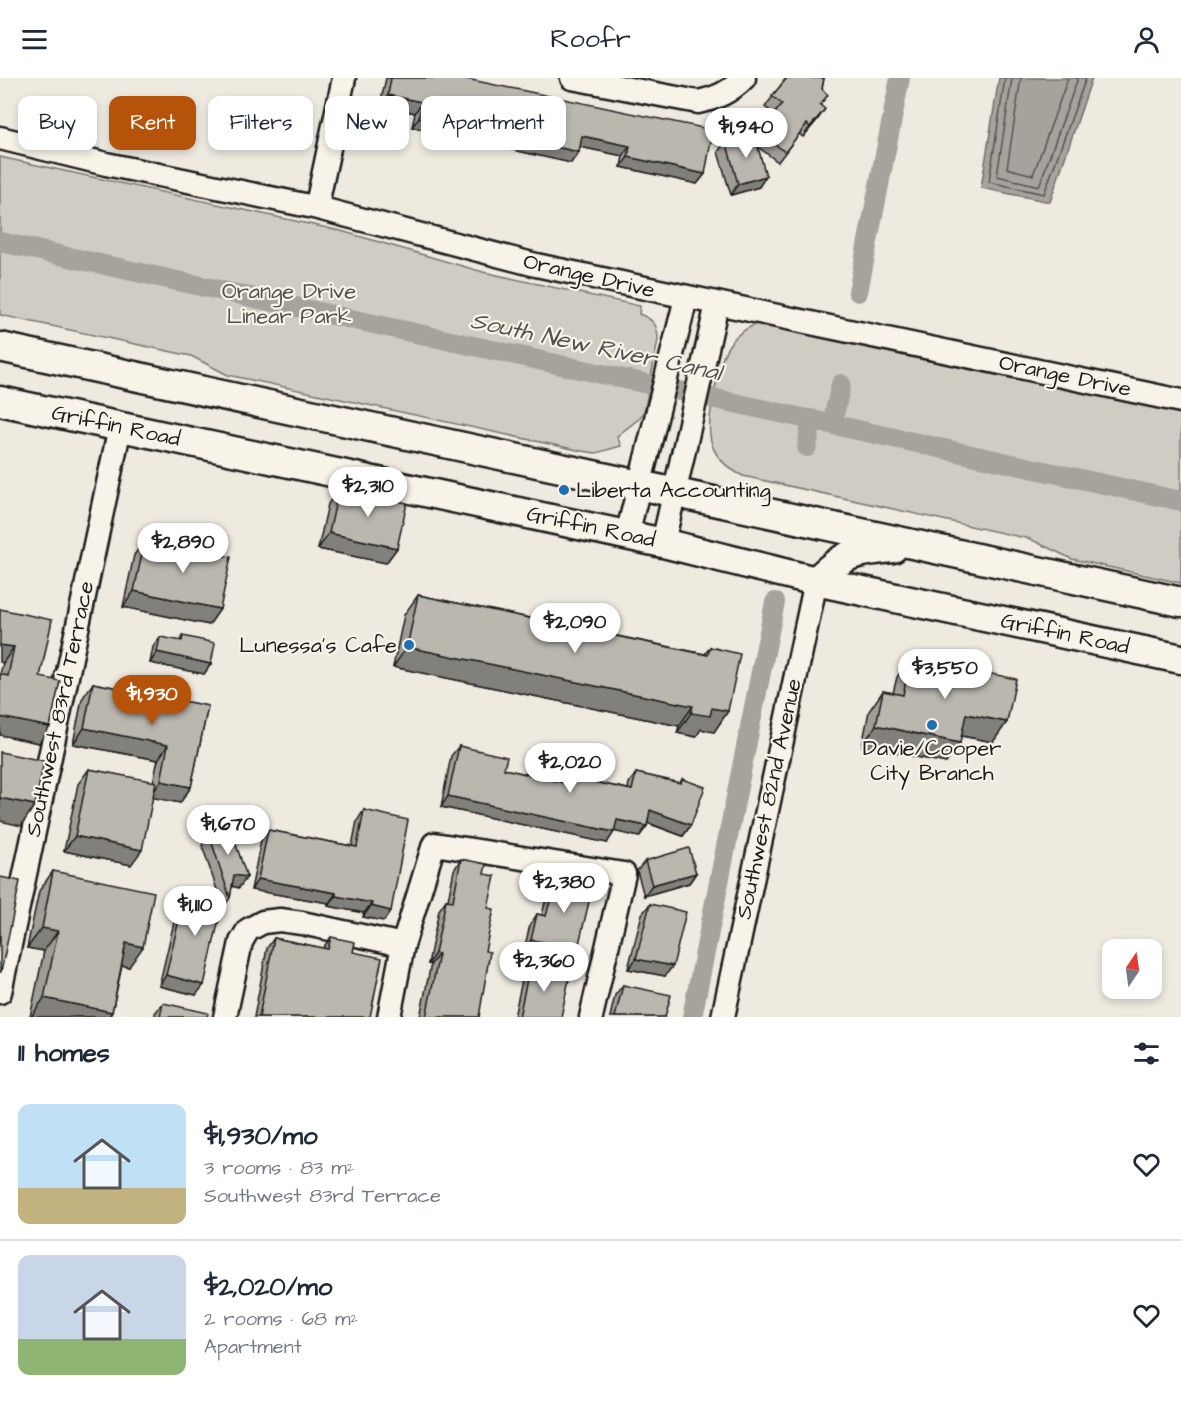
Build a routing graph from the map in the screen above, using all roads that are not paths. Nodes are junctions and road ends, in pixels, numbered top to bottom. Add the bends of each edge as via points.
1 (344, 78) edge
2 (572, 78) edge
3 (738, 84) edge
4 (0, 138) edge
5 (314, 207) junction
6 (686, 298) junction
7 (717, 304) junction
8 (0, 347) edge
9 (0, 401) edge
10 (1181, 401) edge
11 (120, 427) junction
12 (640, 486) junction
13 (675, 494) junction
14 (627, 535) junction
15 (663, 543) junction
16 (919, 545) junction
17 (816, 580) junction
18 (1181, 602) edge
19 (1181, 659) edge
20 (403, 945) junction
21 (0, 992) edge
22 (225, 1017) edge
23 (389, 1017) edge
24 (591, 1017) edge
25 (723, 1017) edge

1 - 5 street
2 - 3 street via 688,101 716,98
4 - 5 street, Orange Drive
5 - 6 street, Orange Drive via 536,265
6 - 7 street, Orange Drive
6 - 12 street
7 - 10 street, Orange Drive
7 - 13 street
8 - 12 main road
9 - 11 main road, Griffin Road
11 - 14 main road, Griffin Road
11 - 21 street, Southwest 83rd Terrace
12 - 13 main road
12 - 14 street
13 - 15 street
13 - 16 main road
14 - 15 main road, Griffin Road
15 - 17 main road, Griffin Road
16 - 17 main road via 857,552 839,559
16 - 18 main road
17 - 19 main road, Griffin Road
17 - 25 street, Southwest 82nd Avenue
20 - 22 street via 302,923 263,922 248,930 241,942
20 - 23 street
20 - 24 street via 434,844 624,874

